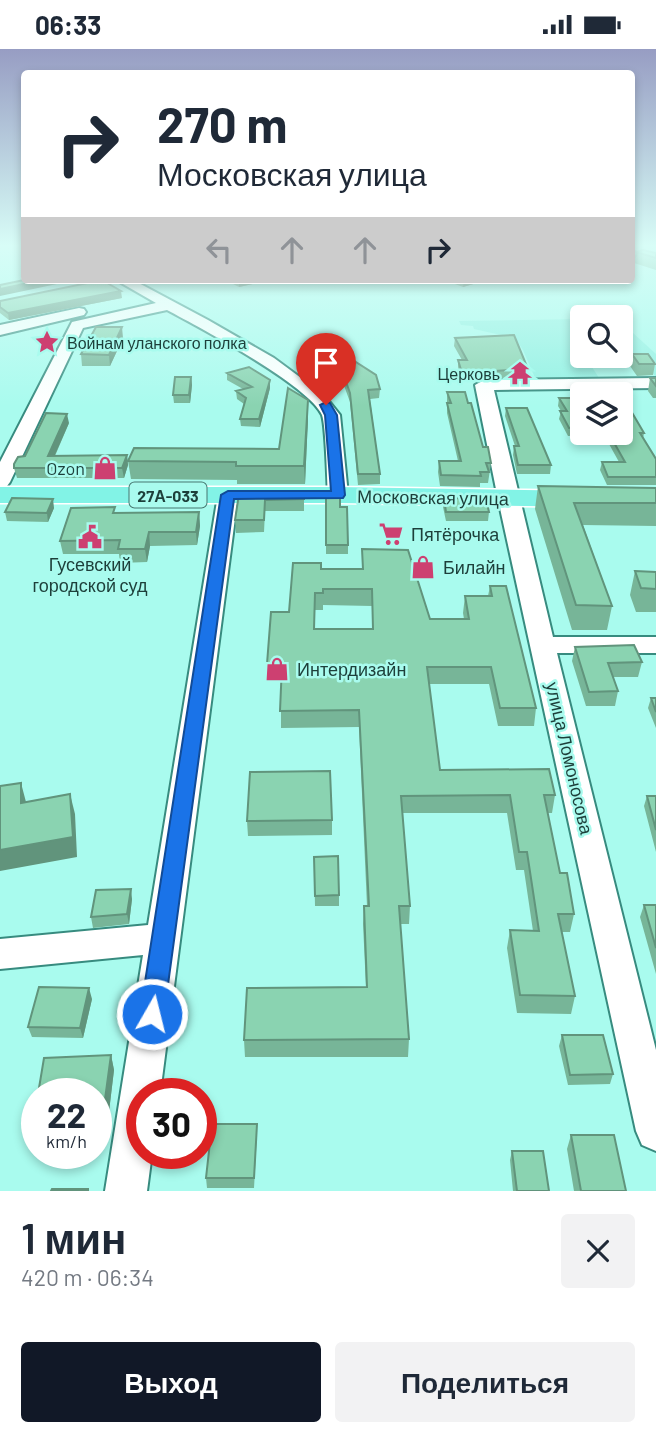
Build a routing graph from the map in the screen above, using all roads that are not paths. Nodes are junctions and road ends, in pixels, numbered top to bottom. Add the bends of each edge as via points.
1 (160, 300) edge
2 (169, 305) junction
3 (79, 312) dead end
4 (0, 330) edge
5 (656, 383) edge
6 (0, 482) edge
7 (0, 495) edge
8 (228, 495) junction
9 (338, 495) junction
10 (508, 499) junction
11 (656, 500) edge
12 (544, 645) junction
13 (656, 645) edge
14 (163, 938) junction
15 (0, 954) edge
16 (656, 1131) edge
17 (126, 1191) edge

1 - 2 street
2 - 6 street via 77,325
2 - 9 street via 260,357 326,405 331,415
3 - 4 street
5 - 10 street, улица Ломоносова via 484,385
7 - 8 main road, Московская улица / 27А-033
8 - 9 main road, Московская улица / 27А-033
8 - 14 street
9 - 10 main road, Московская улица / 27А-033
10 - 11 main road, Московская улица / 27А-033
10 - 12 street, улица Ломоносова
12 - 13 street
12 - 16 street, улица Ломоносова
14 - 15 street
14 - 17 street

